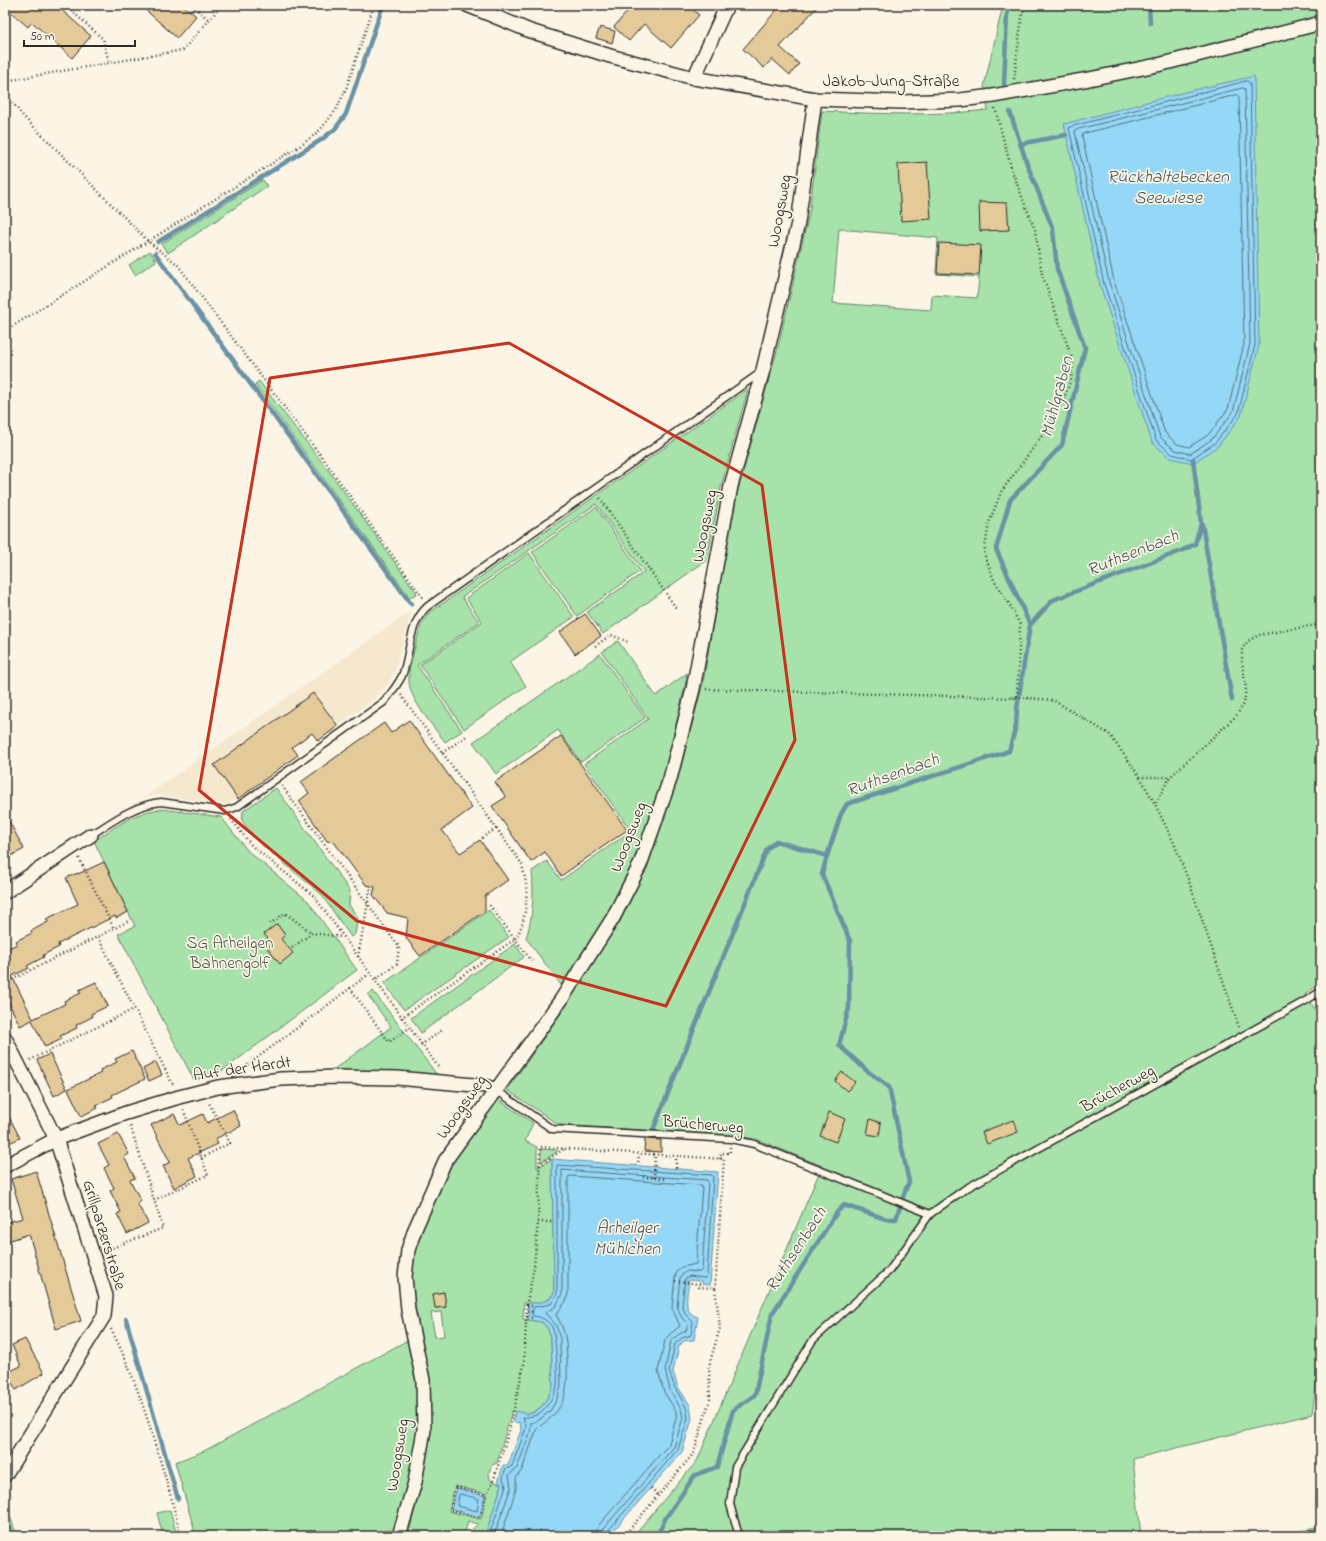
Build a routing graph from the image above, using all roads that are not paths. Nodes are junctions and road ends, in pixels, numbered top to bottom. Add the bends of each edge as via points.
1 (467, 5) edge
2 (727, 5) edge
3 (1321, 24) edge
4 (694, 78) junction
5 (815, 99) junction
6 (763, 370) junction
7 (91, 835) joint
8 (5, 892) edge
9 (1321, 991) edge
10 (5, 1038) edge
11 (496, 1090) junction
12 (56, 1139) junction
13 (5, 1166) edge
14 (930, 1214) junction
15 (5, 1475) edge
16 (399, 1536) edge
17 (739, 1536) edge

1 - 4 street, Jakob-Jung-Straße via 530,31
2 - 4 street
3 - 5 street, Jakob-Jung-Straße via 1162,64 993,96 901,102
4 - 5 street, Jakob-Jung-Straße
5 - 6 street, Woogsweg via 800,216
6 - 7 lane via 428,606 414,625 396,688 384,702 237,807 225,811 162,802 151,803 131,810
6 - 11 street, Woogsweg via 731,486 692,689 670,779 640,865 613,918 561,1000
7 - 8 street
9 - 14 lane, Brücherweg via 965,1189
10 - 12 street, Grillparzerstraße
11 - 12 street, Auf der Hardt via 485,1086 397,1078 281,1079 179,1096
11 - 14 lane, Brücherweg via 552,1129 731,1139 754,1144
11 - 16 street, Woogsweg via 445,1161 408,1250 405,1276 408,1310 423,1380 424,1430 415,1482
12 - 13 street, Auf der Hardt
12 - 15 street, Grillparzerstraße via 106,1296 104,1316
14 - 17 lane, Brücherweg via 889,1271 813,1340 735,1466 730,1504

